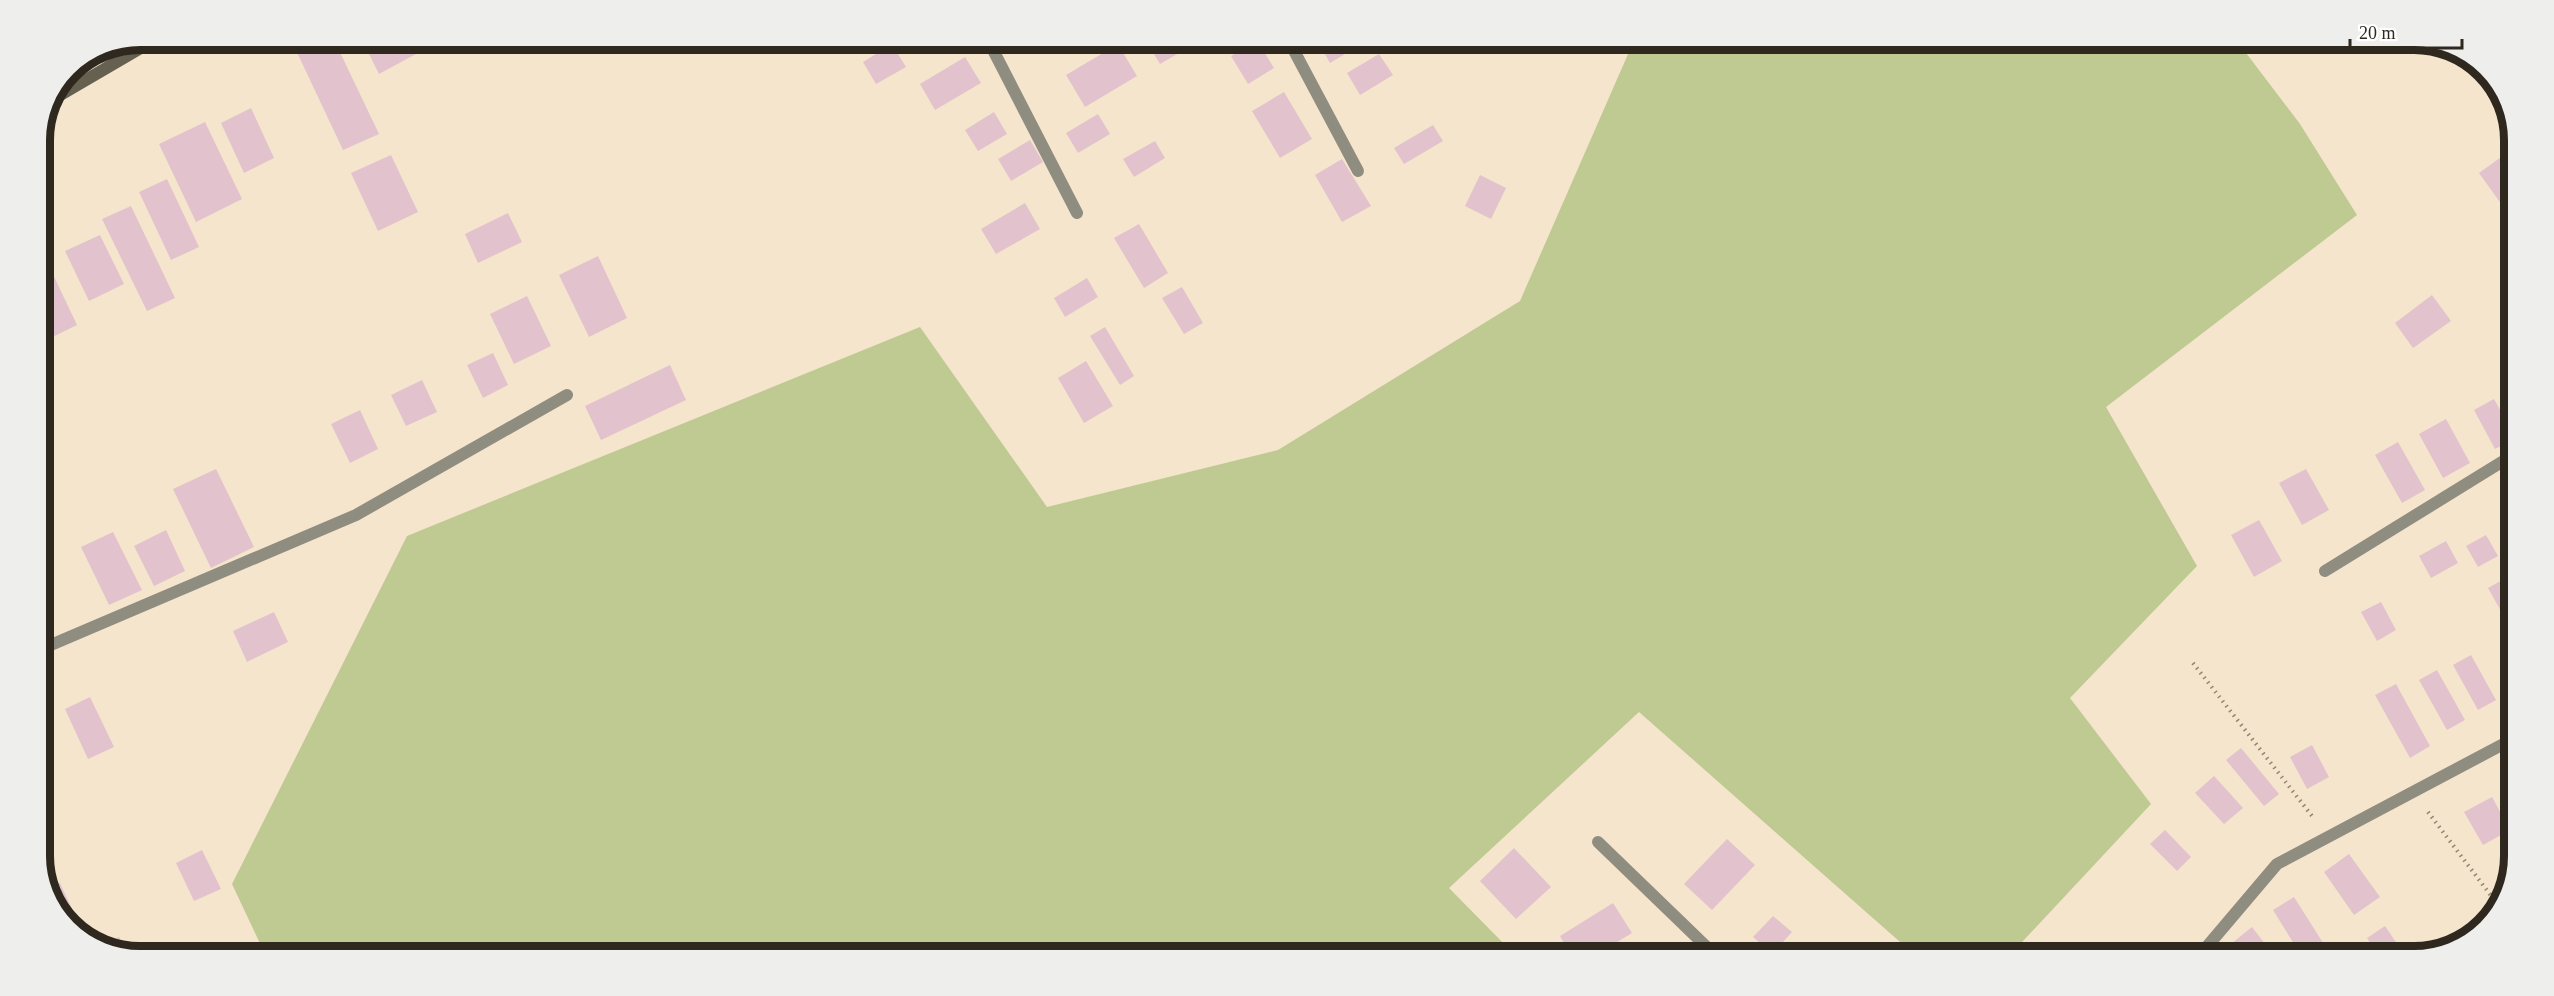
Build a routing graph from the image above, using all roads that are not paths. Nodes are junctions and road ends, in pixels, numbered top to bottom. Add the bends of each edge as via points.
1 (137, 50) edge
2 (993, 50) edge
3 (1294, 50) edge
4 (62, 94) edge
5 (1358, 171) dead end
6 (1077, 213) dead end
7 (567, 394) dead end
8 (2504, 460) edge
9 (2325, 571) dead end
10 (50, 645) edge
11 (2504, 744) edge
12 (1598, 842) dead end
13 (1706, 946) edge
14 (2208, 946) edge

1 - 4 street
2 - 6 street
3 - 5 street
7 - 10 street via 356,515
8 - 9 street
11 - 14 street via 2277,864
12 - 13 street

